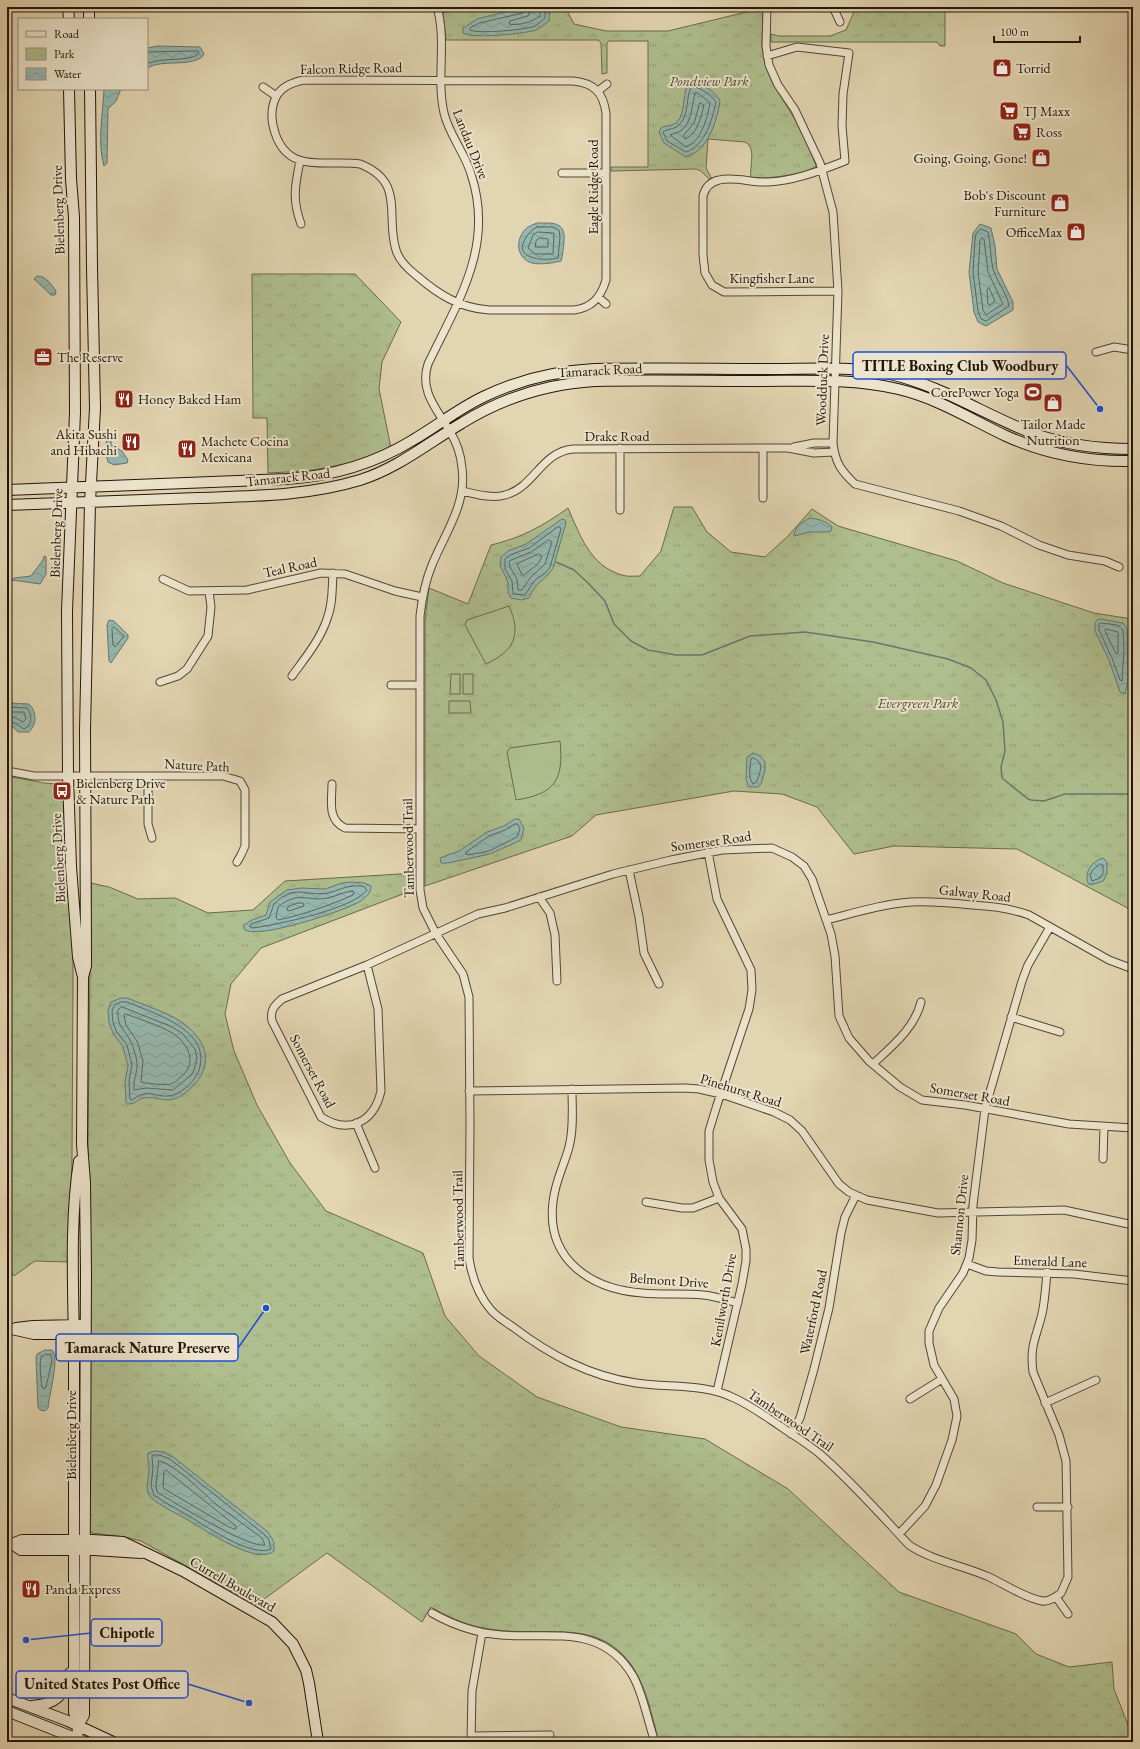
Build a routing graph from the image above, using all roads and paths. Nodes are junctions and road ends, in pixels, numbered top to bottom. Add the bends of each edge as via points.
1 (68, 7) edge
2 (89, 7) edge
3 (437, 7) edge
4 (767, 7) edge
5 (833, 7) edge
6 (69, 18) edge
7 (89, 18) edge
8 (840, 22) dead end
9 (767, 56) junction
10 (441, 81) junction
11 (606, 84) dead end
12 (263, 87) dead end
13 (69, 90) edge
14 (90, 90) edge
15 (598, 91) junction
16 (276, 96) junction
17 (300, 160) junction
18 (822, 169) junction
19 (562, 172) dead end
20 (606, 173) junction
21 (301, 224) dead end
22 (838, 291) junction
23 (599, 298) junction
24 (457, 303) junction
25 (606, 304) dead end
26 (1133, 350) edge
27 (1096, 352) dead end
28 (836, 369) junction
29 (836, 382) junction
30 (443, 420) junction
31 (450, 430) junction
32 (833, 443) junction
33 (620, 448) junction
34 (788, 448) junction
35 (763, 449) junction
36 (1133, 449) edge
37 (834, 452) junction
38 (1133, 461) edge
39 (92, 486) junction
40 (72, 487) junction
41 (7, 490) edge
42 (462, 491) junction
43 (762, 498) dead end
44 (90, 502) junction
45 (71, 503) junction
46 (7, 505) edge
47 (620, 510) dead end
48 (1119, 567) dead end
49 (333, 573) junction
50 (163, 579) dead end
51 (209, 591) junction
52 (422, 597) junction
53 (292, 676) dead end
54 (160, 682) dead end
55 (391, 685) dead end
56 (420, 686) junction
57 (7, 771) edge
58 (68, 776) junction
59 (85, 776) junction
60 (148, 776) junction
61 (332, 784) dead end
62 (420, 829) junction
63 (152, 838) dead end
64 (708, 852) junction
65 (237, 862) dead end
66 (629, 870) junction
67 (539, 896) junction
68 (826, 920) junction
69 (1050, 926) junction
70 (436, 934) junction
71 (367, 965) junction
72 (1133, 968) edge
73 (82, 977) junction
74 (556, 981) dead end
75 (659, 984) dead end
76 (921, 1002) dead end
77 (1011, 1017) junction
78 (1060, 1032) dead end
79 (873, 1064) junction
80 (572, 1089) junction
81 (469, 1091) junction
82 (720, 1094) junction
83 (985, 1109) junction
84 (356, 1124) junction
85 (1104, 1127) junction
86 (1133, 1128) edge
87 (82, 1144) junction
88 (1104, 1159) dead end
89 (375, 1168) dead end
90 (856, 1195) junction
91 (719, 1198) junction
92 (646, 1202) dead end
93 (972, 1213) junction
94 (1133, 1225) edge
95 (967, 1264) junction
96 (1047, 1272) junction
97 (1133, 1281) edge
98 (738, 1303) junction
99 (10, 1329) edge
100 (74, 1330) junction
101 (86, 1330) junction
102 (942, 1379) junction
103 (1096, 1380) dead end
104 (717, 1391) junction
105 (910, 1399) dead end
106 (1045, 1403) junction
107 (791, 1434) junction
108 (1037, 1506) dead end
109 (1068, 1507) junction
110 (899, 1534) junction
111 (73, 1540) junction
112 (10, 1544) edge
113 (85, 1545) junction
114 (73, 1550) junction
115 (1056, 1597) junction
116 (432, 1613) dead end
117 (1068, 1614) dead end
118 (482, 1633) junction
119 (74, 1664) junction
120 (7, 1698) edge
121 (29, 1706) junction
122 (7, 1711) edge
123 (78, 1726) junction
124 (550, 1735) dead end
125 (471, 1739) edge
126 (80, 1741) edge
127 (113, 1742) edge
128 (318, 1742) edge
129 (655, 1742) edge

1 - 6 street
2 - 7 street
3 - 10 street, Landau Drive via 441,29
4 - 9 street, Woodduck Drive
5 - 8 street
9 - 18 street, Woodduck Drive via 778,85 795,110
9 - 18 street, Kingfisher Lane via 796,47 849,53 843,94 842,126 846,161
10 - 15 street via 573,81 587,84
10 - 16 street, Falcon Ridge Road via 304,80 288,85
10 - 24 street, Landau Drive via 444,114 472,174 478,206 479,236 476,253 471,272
11 - 15 street
12 - 16 street
13 - 40 street, Bielenberg Drive via 74,224 75,412
14 - 39 street, Bielenberg Drive via 95,408
15 - 20 street, Eagle Ridge Road via 603,98 606,113
16 - 17 street via 272,116 276,137 286,153
17 - 21 street via 294,196
17 - 24 street via 360,164 369,167 380,176 391,199 394,242 400,258 406,267 431,288
18 - 22 street, Woodduck Drive via 833,212
18 - 22 street, Kingfisher Lane via 769,182 723,179 710,184 703,196 705,273 712,284 724,292
19 - 20 street
20 - 23 street, Eagle Ridge Road via 606,280
22 - 28 street, Woodduck Drive
23 - 24 street via 586,307 574,310 489,310
23 - 25 street
24 - 30 street, Landau Drive via 428,364 425,376 428,395
26 - 27 street via 1114,347
28 - 29 street, Woodduck Drive
28 - 30 street, Tamarack Road via 570,371 527,380 494,392
28 - 36 street, Tamarack Road via 883,373 926,384 1016,426 1059,441 1095,447
29 - 31 street, Tamarack Road via 572,383 515,397
29 - 32 street, Woodduck Drive
29 - 38 street, Tamarack Road via 876,385 913,393 1018,441 1056,453 1094,460
30 - 31 street, Tamberwood Trail
30 - 39 street, Tamarack Road via 383,457 323,476
31 - 42 street, Tamberwood Trail via 460,454
31 - 44 street, Tamarack Road via 387,469 324,490 287,494
32 - 34 street, Drake Road via 814,443
32 - 37 street, Woodduck Drive
33 - 35 street, Drake Road
33 - 42 street, Drake Road via 573,449 560,452 549,459 519,489 506,495 492,496
33 - 47 street
34 - 35 street, Drake Road
34 - 37 street, Drake Road via 814,453
35 - 43 street
37 - 48 street, Woodduck Drive via 843,473 855,484 959,511 1068,555 1104,561
39 - 40 street, Tamarack Road
39 - 44 street, Bielenberg Drive
40 - 41 street, Tamarack Road
40 - 45 street, Bielenberg Drive
42 - 52 street, Tamberwood Trail via 456,513 432,566
44 - 45 street, Tamarack Road
44 - 59 street, Bielenberg Drive
45 - 46 street, Tamarack Road
45 - 58 street, Bielenberg Drive via 67,654
49 - 51 street, Teal Road via 321,573 247,590
49 - 52 street, Teal Road via 345,574
49 - 53 street via 328,618 322,632
50 - 51 street, Teal Road via 189,591
51 - 54 street via 211,607 208,636 187,669 178,676
52 - 56 street, Tamberwood Trail
55 - 56 street
56 - 62 street, Tamberwood Trail
57 - 58 street, Nature Path via 27,776
58 - 59 street, Nature Path
58 - 73 street, Bielenberg Drive via 71,867
59 - 60 street, Nature Path
59 - 73 street, Bielenberg Drive via 86,966
60 - 63 street via 148,824
60 - 65 street, Nature Path via 223,776 240,781 245,790 245,846
61 - 62 street via 332,816 338,825 345,828
62 - 70 street, Tamberwood Trail via 420,890 423,908
64 - 66 street, Somerset Road
64 - 68 street, Somerset Road via 763,847 792,857 804,866 812,879
64 - 82 street, Kenilworth Drive via 717,898 751,970 752,990 749,1009
66 - 67 street, Somerset Road
66 - 75 street via 644,953
67 - 70 street, Somerset Road via 478,914
67 - 74 street via 550,914 555,935
68 - 69 street, Galway Road via 884,906 928,902 1002,907 1016,910
68 - 79 street, Somerset Road via 836,956 839,1016 849,1038
69 - 72 street, Galway Road via 1109,960
69 - 77 street, Shannon Drive via 1028,965
70 - 71 street, Somerset Road
70 - 81 street, Tamberwood Trail via 463,974 467,985
71 - 84 street via 378,1009 381,1091 372,1113
71 - 84 street, Somerset Road via 282,999 274,1006 271,1016 321,1117 332,1124
73 - 87 street, Bielenberg Drive
76 - 79 street via 918,1014 897,1042
77 - 78 street
77 - 83 street, Shannon Drive
79 - 83 street, Somerset Road via 900,1087 922,1100
80 - 81 street, Pinehurst Road
80 - 82 street, Pinehurst Road via 690,1088
80 - 98 street, Belmont Drive via 572,1134 559,1171 552,1203 555,1238 562,1252 582,1274 613,1288 642,1293 704,1295
81 - 104 street, Tamberwood Trail via 469,1258 476,1288 492,1312 538,1346 594,1372 634,1382
82 - 90 street, Pinehurst Road via 790,1120 802,1131 839,1184
82 - 91 street, Kenilworth Drive via 709,1138 709,1160
83 - 85 street, Somerset Road via 1069,1124
83 - 93 street, Shannon Drive
84 - 89 street
85 - 86 street, Somerset Road
85 - 88 street
87 - 100 street, Bielenberg Drive via 76,1184
87 - 101 street, Bielenberg Drive via 85,1189
90 - 93 street, Pinehurst Road via 867,1200 926,1212
90 - 107 street, Waterford Road via 841,1233 829,1308 810,1383 800,1418
91 - 92 street via 693,1208
91 - 98 street, Kenilworth Drive via 742,1229 745,1239 746,1261
93 - 94 street, Pinehurst Road via 1064,1210
93 - 95 street, Shannon Drive via 972,1240
95 - 96 street, Emerald Lane via 986,1271
95 - 102 street, Shannon Drive via 939,1308 929,1332 934,1365
96 - 97 street, Emerald Lane
96 - 106 street via 1043,1310 1031,1360
98 - 104 street, Kenilworth Drive
99 - 100 street via 34,1334
100 - 101 street
100 - 111 street, Bielenberg Drive
101 - 113 street, Bielenberg Drive
102 - 105 street
102 - 110 street, Shannon Drive via 954,1399 957,1416 952,1440 936,1485 925,1506
103 - 106 street
104 - 107 street, Tamberwood Trail via 747,1405
106 - 109 street via 1065,1454
107 - 110 street, Tamberwood Trail via 835,1467
108 - 109 street
109 - 115 street via 1068,1577 1065,1589
110 - 115 street, Tamberwood Trail via 909,1545 930,1557 988,1576 1037,1599 1048,1601
111 - 112 street, Currell Boulevard via 22,1540
111 - 113 street, Currell Boulevard
111 - 114 street, Bielenberg Drive
112 - 114 street, Currell Boulevard via 21,1550
113 - 114 street, Currell Boulevard
113 - 123 street, Bielenberg Drive via 84,1715
113 - 128 street, Currell Boulevard via 124,1542 272,1622 288,1637 306,1670
114 - 119 street, Bielenberg Drive
115 - 117 street
116 - 118 street via 454,1624
118 - 125 street via 472,1691
118 - 129 street via 572,1636 590,1640 606,1648 627,1667 637,1684
119 - 121 street via 63,1693 57,1699
119 - 123 street, Bielenberg Drive via 74,1712
120 - 121 street
121 - 123 street
122 - 126 street
123 - 126 street, Bielenberg Drive
123 - 127 street
124 - 125 street

